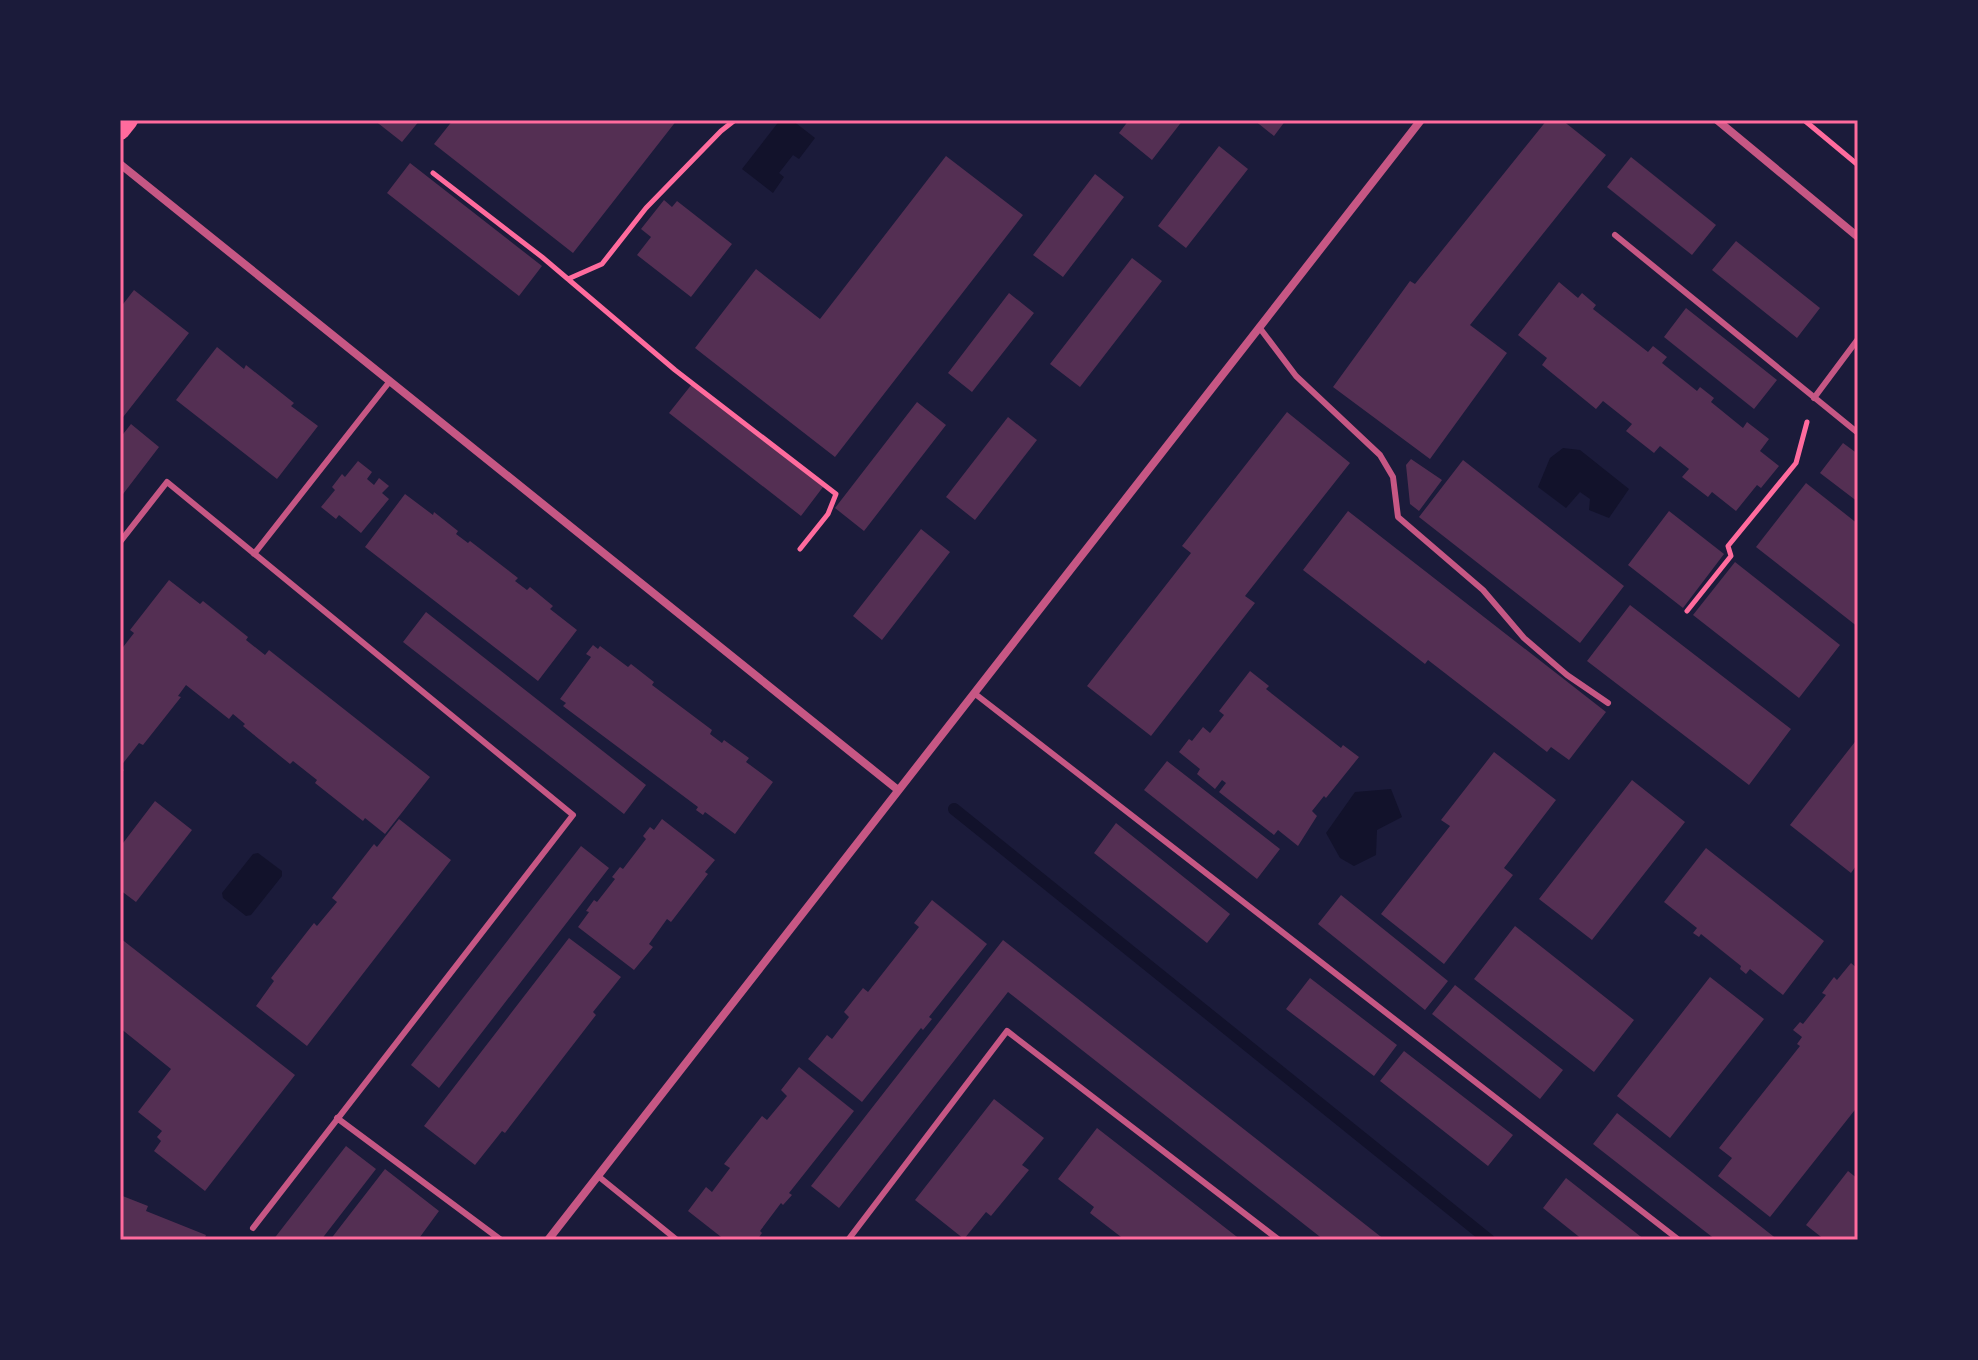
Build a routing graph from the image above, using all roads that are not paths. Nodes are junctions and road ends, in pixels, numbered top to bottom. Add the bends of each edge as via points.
1 (128, 120) edge
2 (1421, 120) edge
3 (1717, 120) edge
4 (120, 130) edge
5 (120, 164) edge
6 (1615, 235) dead end
7 (1858, 237) edge
8 (1259, 327) junction
9 (1858, 339) edge
10 (390, 381) junction
11 (1814, 398) junction
12 (1858, 433) edge
13 (120, 542) edge
14 (254, 554) junction
15 (974, 693) junction
16 (1608, 703) dead end
17 (898, 790) junction
18 (337, 1118) junction
19 (598, 1176) junction
20 (253, 1228) dead end
21 (501, 1240) edge
22 (548, 1240) edge
23 (677, 1240) edge
24 (848, 1240) edge
25 (1279, 1240) edge
26 (1679, 1240) edge

1 - 4 main road
2 - 8 street
3 - 7 street
5 - 10 street
6 - 11 lane
8 - 15 street
8 - 16 lane via 1296,376 1380,455 1393,477 1398,517 1483,590 1524,638
9 - 11 lane
10 - 14 lane
10 - 17 street
11 - 12 lane
13 - 14 lane via 167,482
14 - 18 lane via 573,815
15 - 17 street
15 - 26 lane
17 - 19 street
18 - 20 lane
18 - 21 lane
19 - 22 street
19 - 23 lane
24 - 25 lane via 1007,1031

